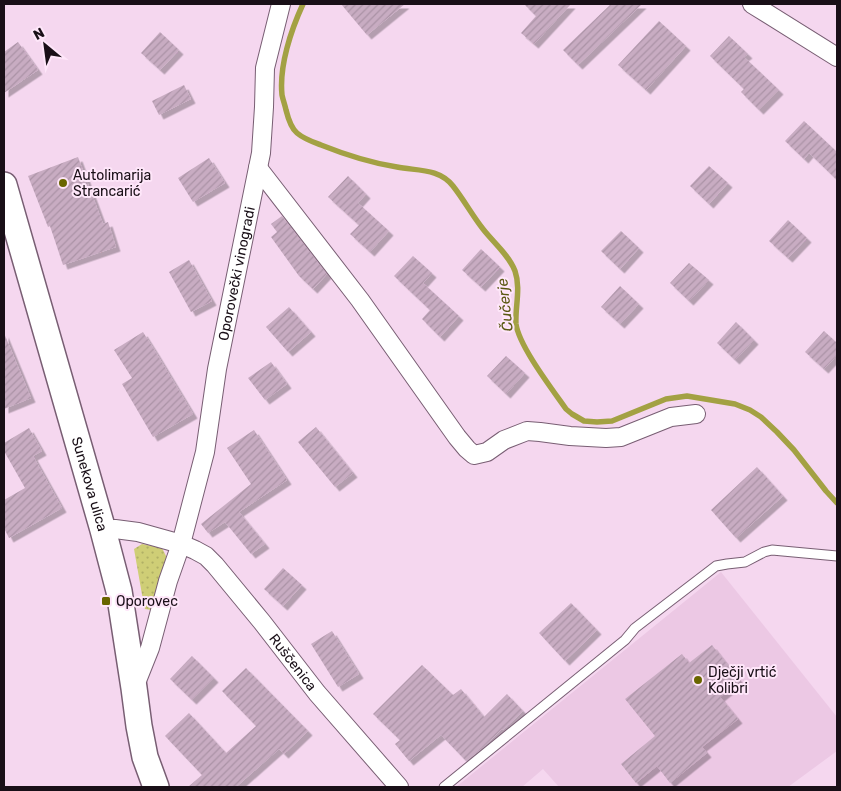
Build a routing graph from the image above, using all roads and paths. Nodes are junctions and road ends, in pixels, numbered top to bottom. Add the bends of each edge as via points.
1 (281, 4) edge
2 (753, 4) edge
3 (837, 57) edge
4 (258, 168) junction
5 (4, 185) edge
6 (696, 414) dead end
7 (104, 530) junction
8 (181, 544) junction
9 (837, 556) edge
10 (134, 688) junction
11 (156, 787) edge
12 (399, 787) edge
13 (444, 787) edge

1 - 4 street, Oporovečki vinogradi via 265,68
2 - 3 street
4 - 6 street via 360,300 457,437 474,455 487,452 504,440 527,431 621,437 671,417
4 - 8 street, Oporovečki vinogradi via 217,369 205,452
5 - 7 street, Sunekova ulica via 15,242
7 - 8 street via 127,530
7 - 10 street, Sunekova ulica via 119,591
8 - 10 street, Oporovečki vinogradi via 150,648
8 - 12 street, Ruščenica via 206,556 215,565 317,693
9 - 13 lane via 772,550 745,562 716,566
10 - 11 street, Sunekova ulica via 145,757

